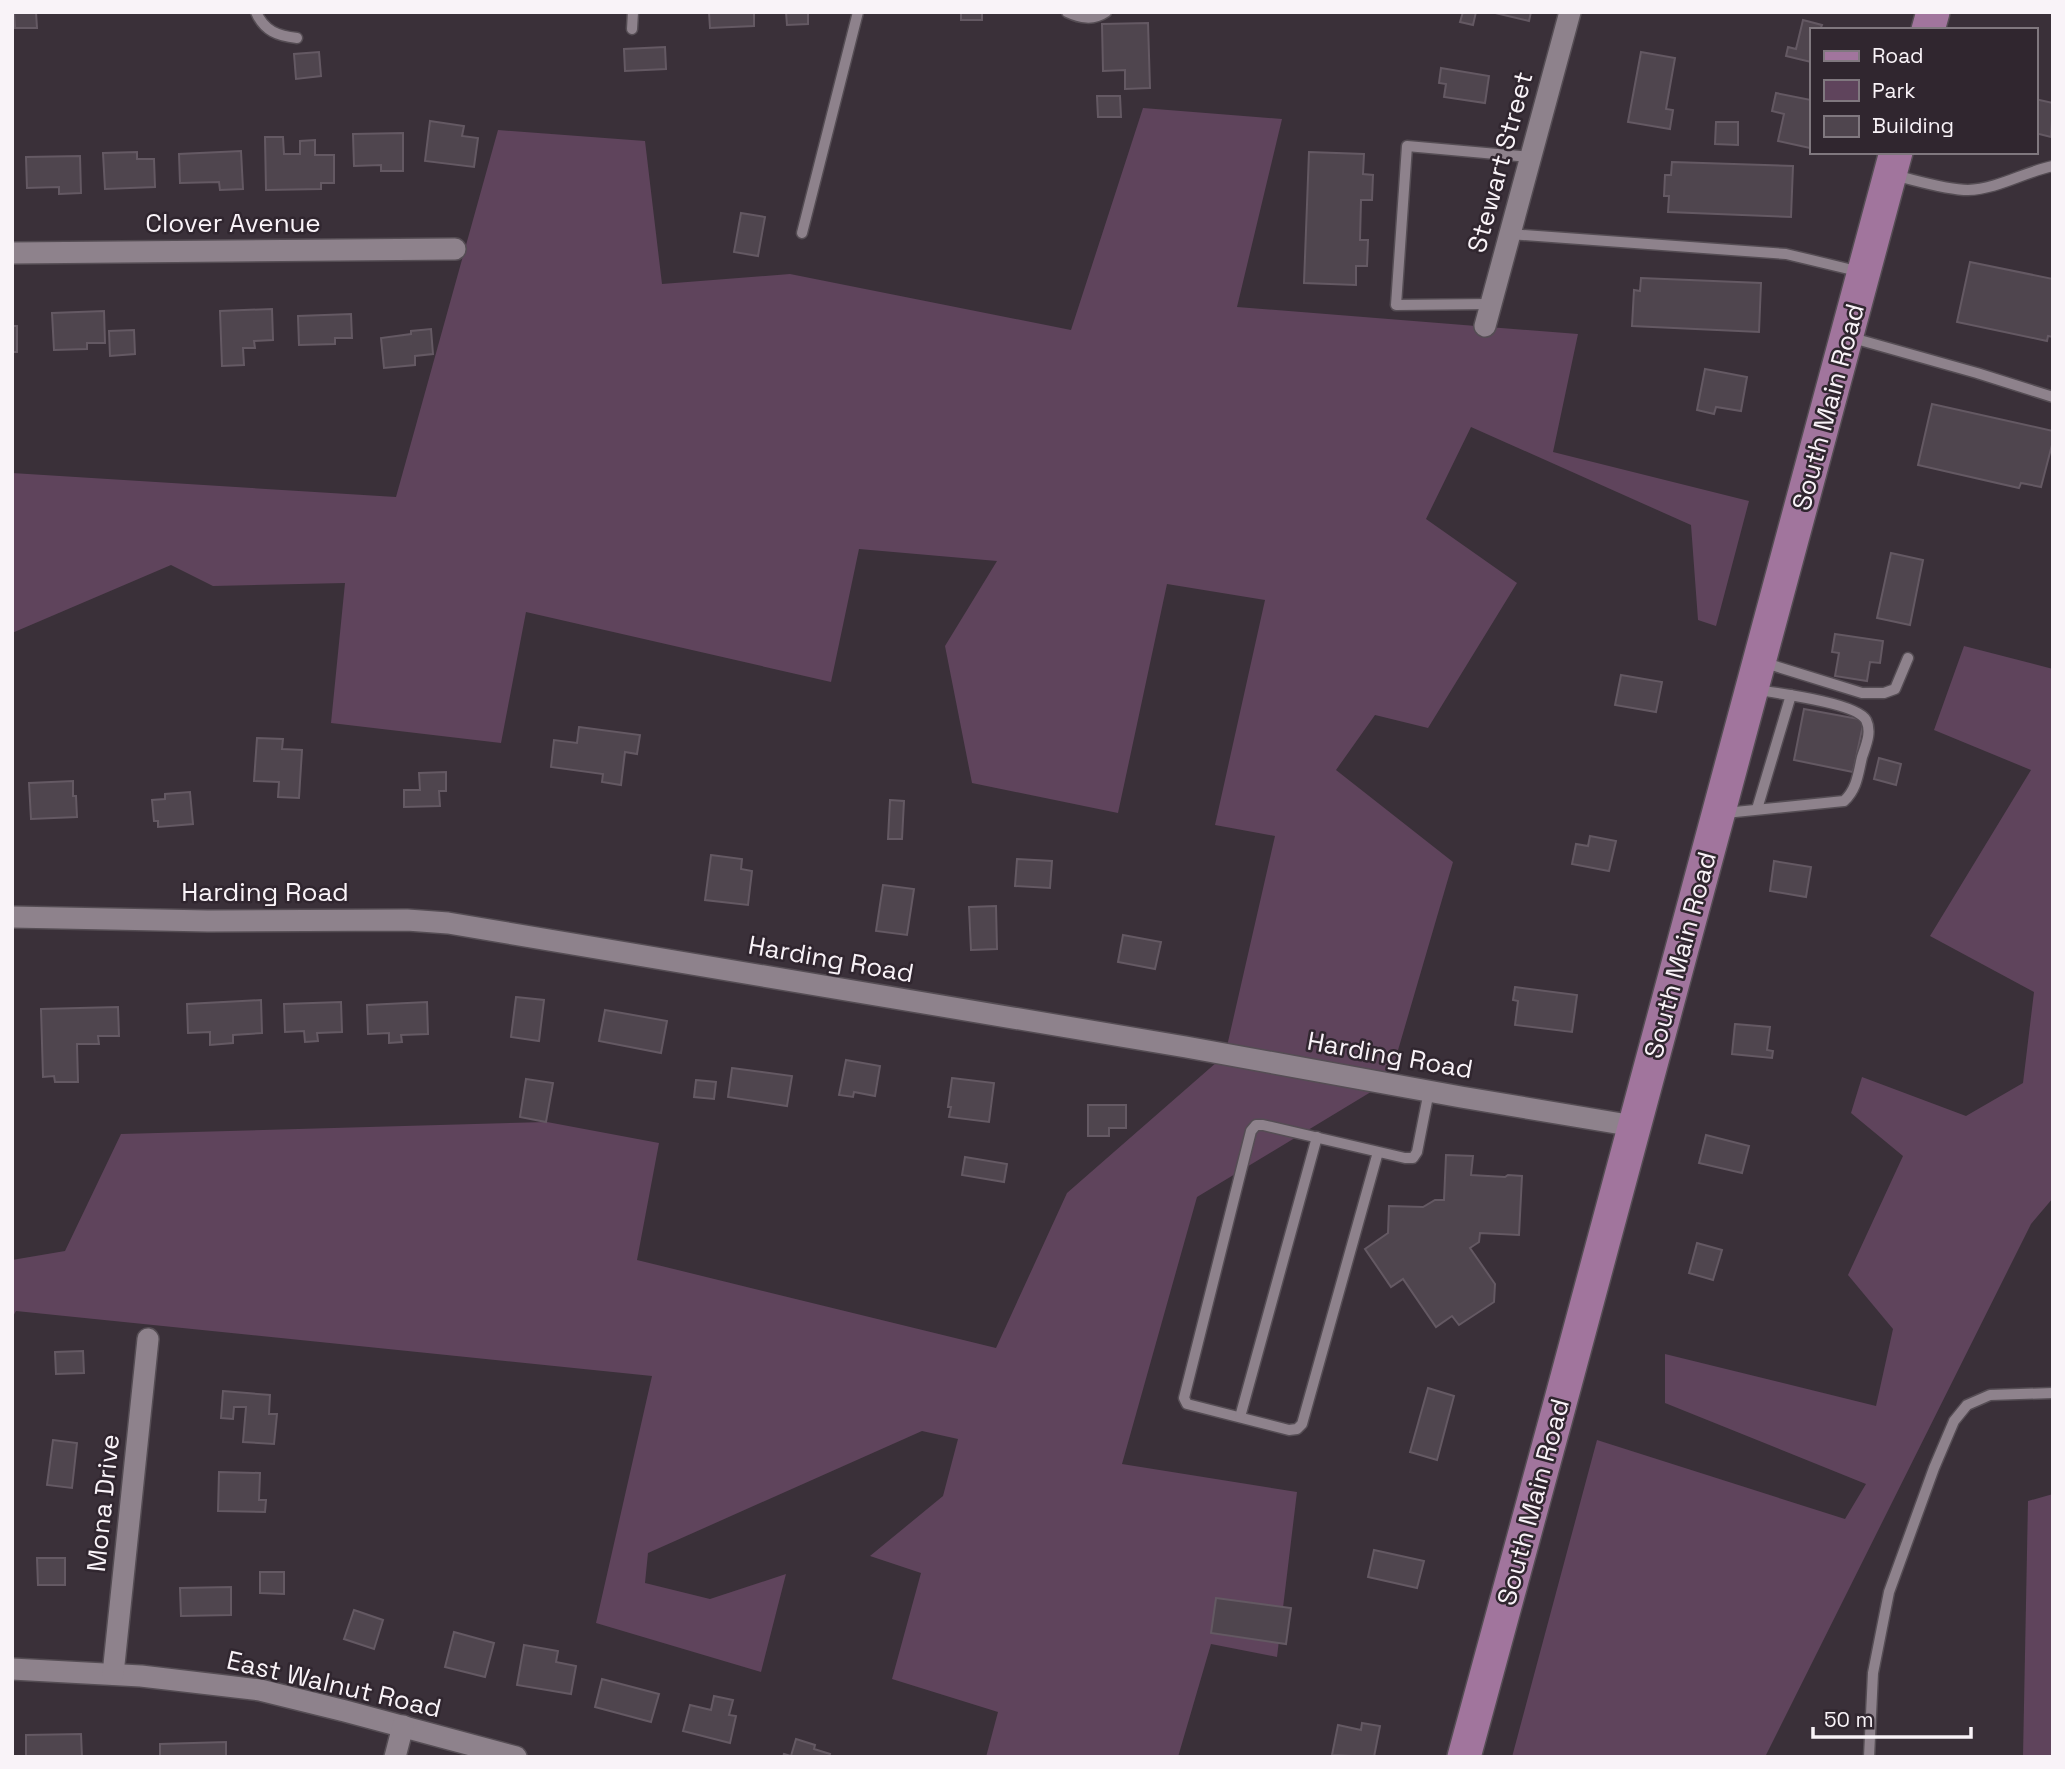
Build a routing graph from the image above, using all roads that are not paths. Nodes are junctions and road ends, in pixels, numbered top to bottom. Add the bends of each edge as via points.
1 (256, 12) edge
2 (633, 12) edge
3 (858, 12) edge
4 (1067, 12) edge
5 (1106, 12) edge
6 (1570, 12) edge
7 (632, 29) dead end
8 (297, 38) dead end
9 (1530, 157) junction
10 (1893, 163) edge
11 (2053, 166) edge
12 (802, 233) dead end
13 (1510, 234) junction
14 (455, 249) dead end
15 (12, 253) edge
16 (1864, 273) junction
17 (1491, 303) junction
18 (1485, 326) dead end
19 (1847, 336) junction
20 (2053, 397) edge
21 (1908, 658) dead end
22 (1756, 675) junction
23 (1791, 695) junction
24 (1757, 809) junction
25 (1718, 813) junction
26 (12, 917) edge
27 (1429, 1091) junction
28 (1634, 1126) junction
29 (1317, 1137) junction
30 (1378, 1152) junction
31 (148, 1339) dead end
32 (2053, 1393) edge
33 (1240, 1417) junction
34 (12, 1669) edge
35 (113, 1674) junction
36 (403, 1726) junction
37 (395, 1757) edge
38 (516, 1757) edge
39 (1464, 1757) edge
40 (1870, 1757) edge

1 - 8 lane via 275,34
2 - 7 lane
3 - 12 lane
4 - 5 lane via 1087,18
6 - 9 street, Stewart Street
9 - 13 street, Stewart Street
9 - 17 lane via 1407,146 1396,305
10 - 11 lane via 1969,190
10 - 16 main road, South Main Road
13 - 16 lane via 1786,254
13 - 17 street, Stewart Street
14 - 15 street, Clover Avenue
16 - 19 main road, South Main Road
17 - 18 street, Stewart Street
19 - 20 lane
19 - 22 main road, South Main Road
21 - 22 lane via 1895,689 1884,693
22 - 23 lane
22 - 25 main road, South Main Road
23 - 24 lane
23 - 24 lane via 1860,712 1866,720 1869,733 1853,793 1844,801
24 - 25 lane
25 - 28 main road, South Main Road
26 - 27 street, Harding Road via 448,923
27 - 28 street, Harding Road
27 - 30 lane via 1413,1158
28 - 39 main road, South Main Road
29 - 30 lane
29 - 33 lane
29 - 33 lane via 1263,1125 1251,1131 1184,1398 1186,1404
30 - 33 lane via 1302,1424 1289,1430
31 - 35 street, Mona Drive
32 - 40 lane via 1990,1395 1967,1405 1954,1421 1889,1592 1874,1673
34 - 35 street, East Walnut Road
35 - 36 street, East Walnut Road via 260,1690
36 - 37 street
36 - 38 street, East Walnut Road

